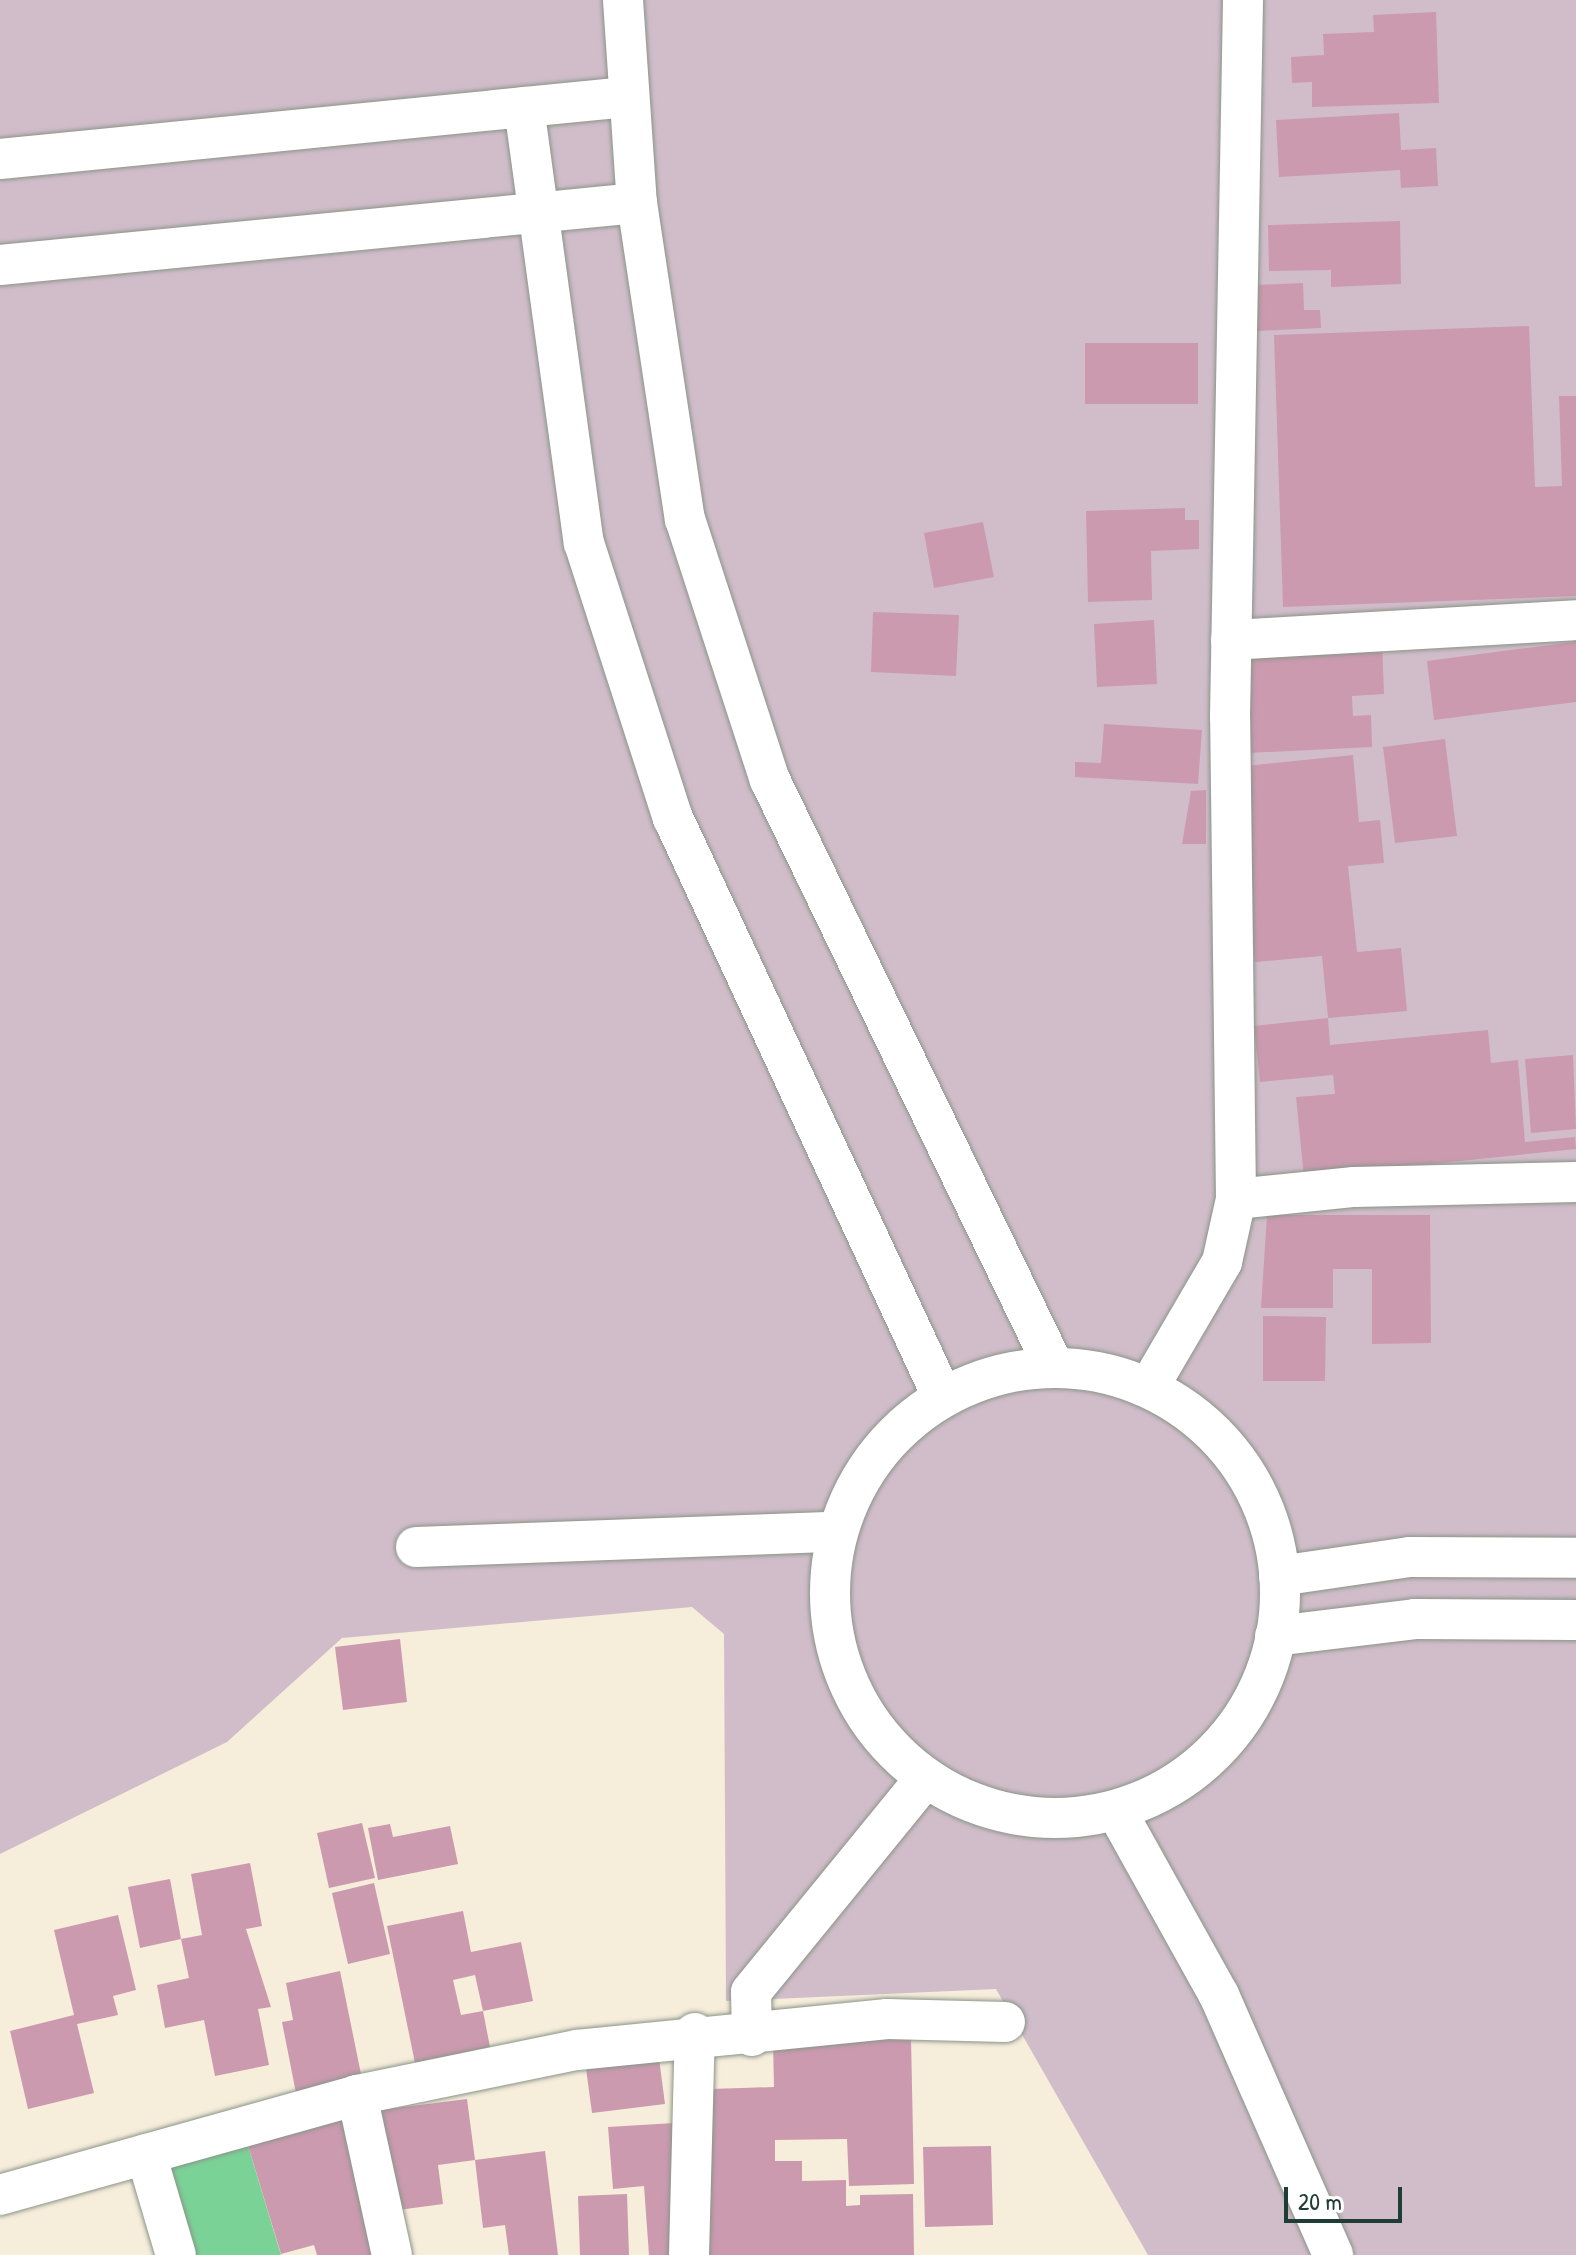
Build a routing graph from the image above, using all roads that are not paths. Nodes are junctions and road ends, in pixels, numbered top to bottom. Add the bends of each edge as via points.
1 (623, 0) edge
2 (1243, 0) edge
3 (627, 97) junction
4 (524, 107) junction
5 (0, 159) edge
6 (637, 203) junction
7 (534, 213) junction
8 (0, 265) edge
9 (1576, 620) edge
10 (1231, 640) junction
11 (1576, 1182) edge
12 (1236, 1199) junction
13 (1053, 1365) junction
14 (1150, 1385) junction
15 (942, 1396) junction
16 (835, 1532) junction
17 (416, 1547) dead end
18 (1576, 1558) edge
19 (1279, 1576) junction
20 (1576, 1620) edge
21 (1275, 1636) junction
22 (924, 1780) junction
23 (1117, 1812) junction
24 (1005, 2022) dead end
25 (695, 2033) junction
26 (752, 2036) junction
27 (357, 2095) junction
28 (146, 2154) junction
29 (0, 2195) edge
30 (176, 2255) edge
31 (392, 2255) edge
32 (689, 2255) edge
33 (1333, 2255) edge

1 - 3 street
2 - 10 street
3 - 4 street
3 - 6 street
4 - 5 street
4 - 7 street
6 - 7 street
6 - 13 street via 685,519 770,780
7 - 8 street
7 - 15 street via 584,543 673,818
9 - 10 street
10 - 12 street
11 - 12 street via 1354,1187
12 - 14 street via 1222,1262
13 - 14 street
13 - 15 street
14 - 19 street via 1225,1439 1271,1518
15 - 16 street via 875,1454
16 - 17 street
16 - 22 street via 834,1640 860,1712
18 - 19 street via 1410,1557
19 - 21 street
20 - 21 street via 1415,1619
21 - 23 street via 1257,1698 1199,1769
22 - 23 street via 1017,1818
22 - 26 street via 751,1992
23 - 33 street via 1219,1995
24 - 26 street via 887,2019
25 - 26 street
25 - 27 street
25 - 32 street
27 - 28 street
27 - 31 street
28 - 29 street
28 - 30 street

